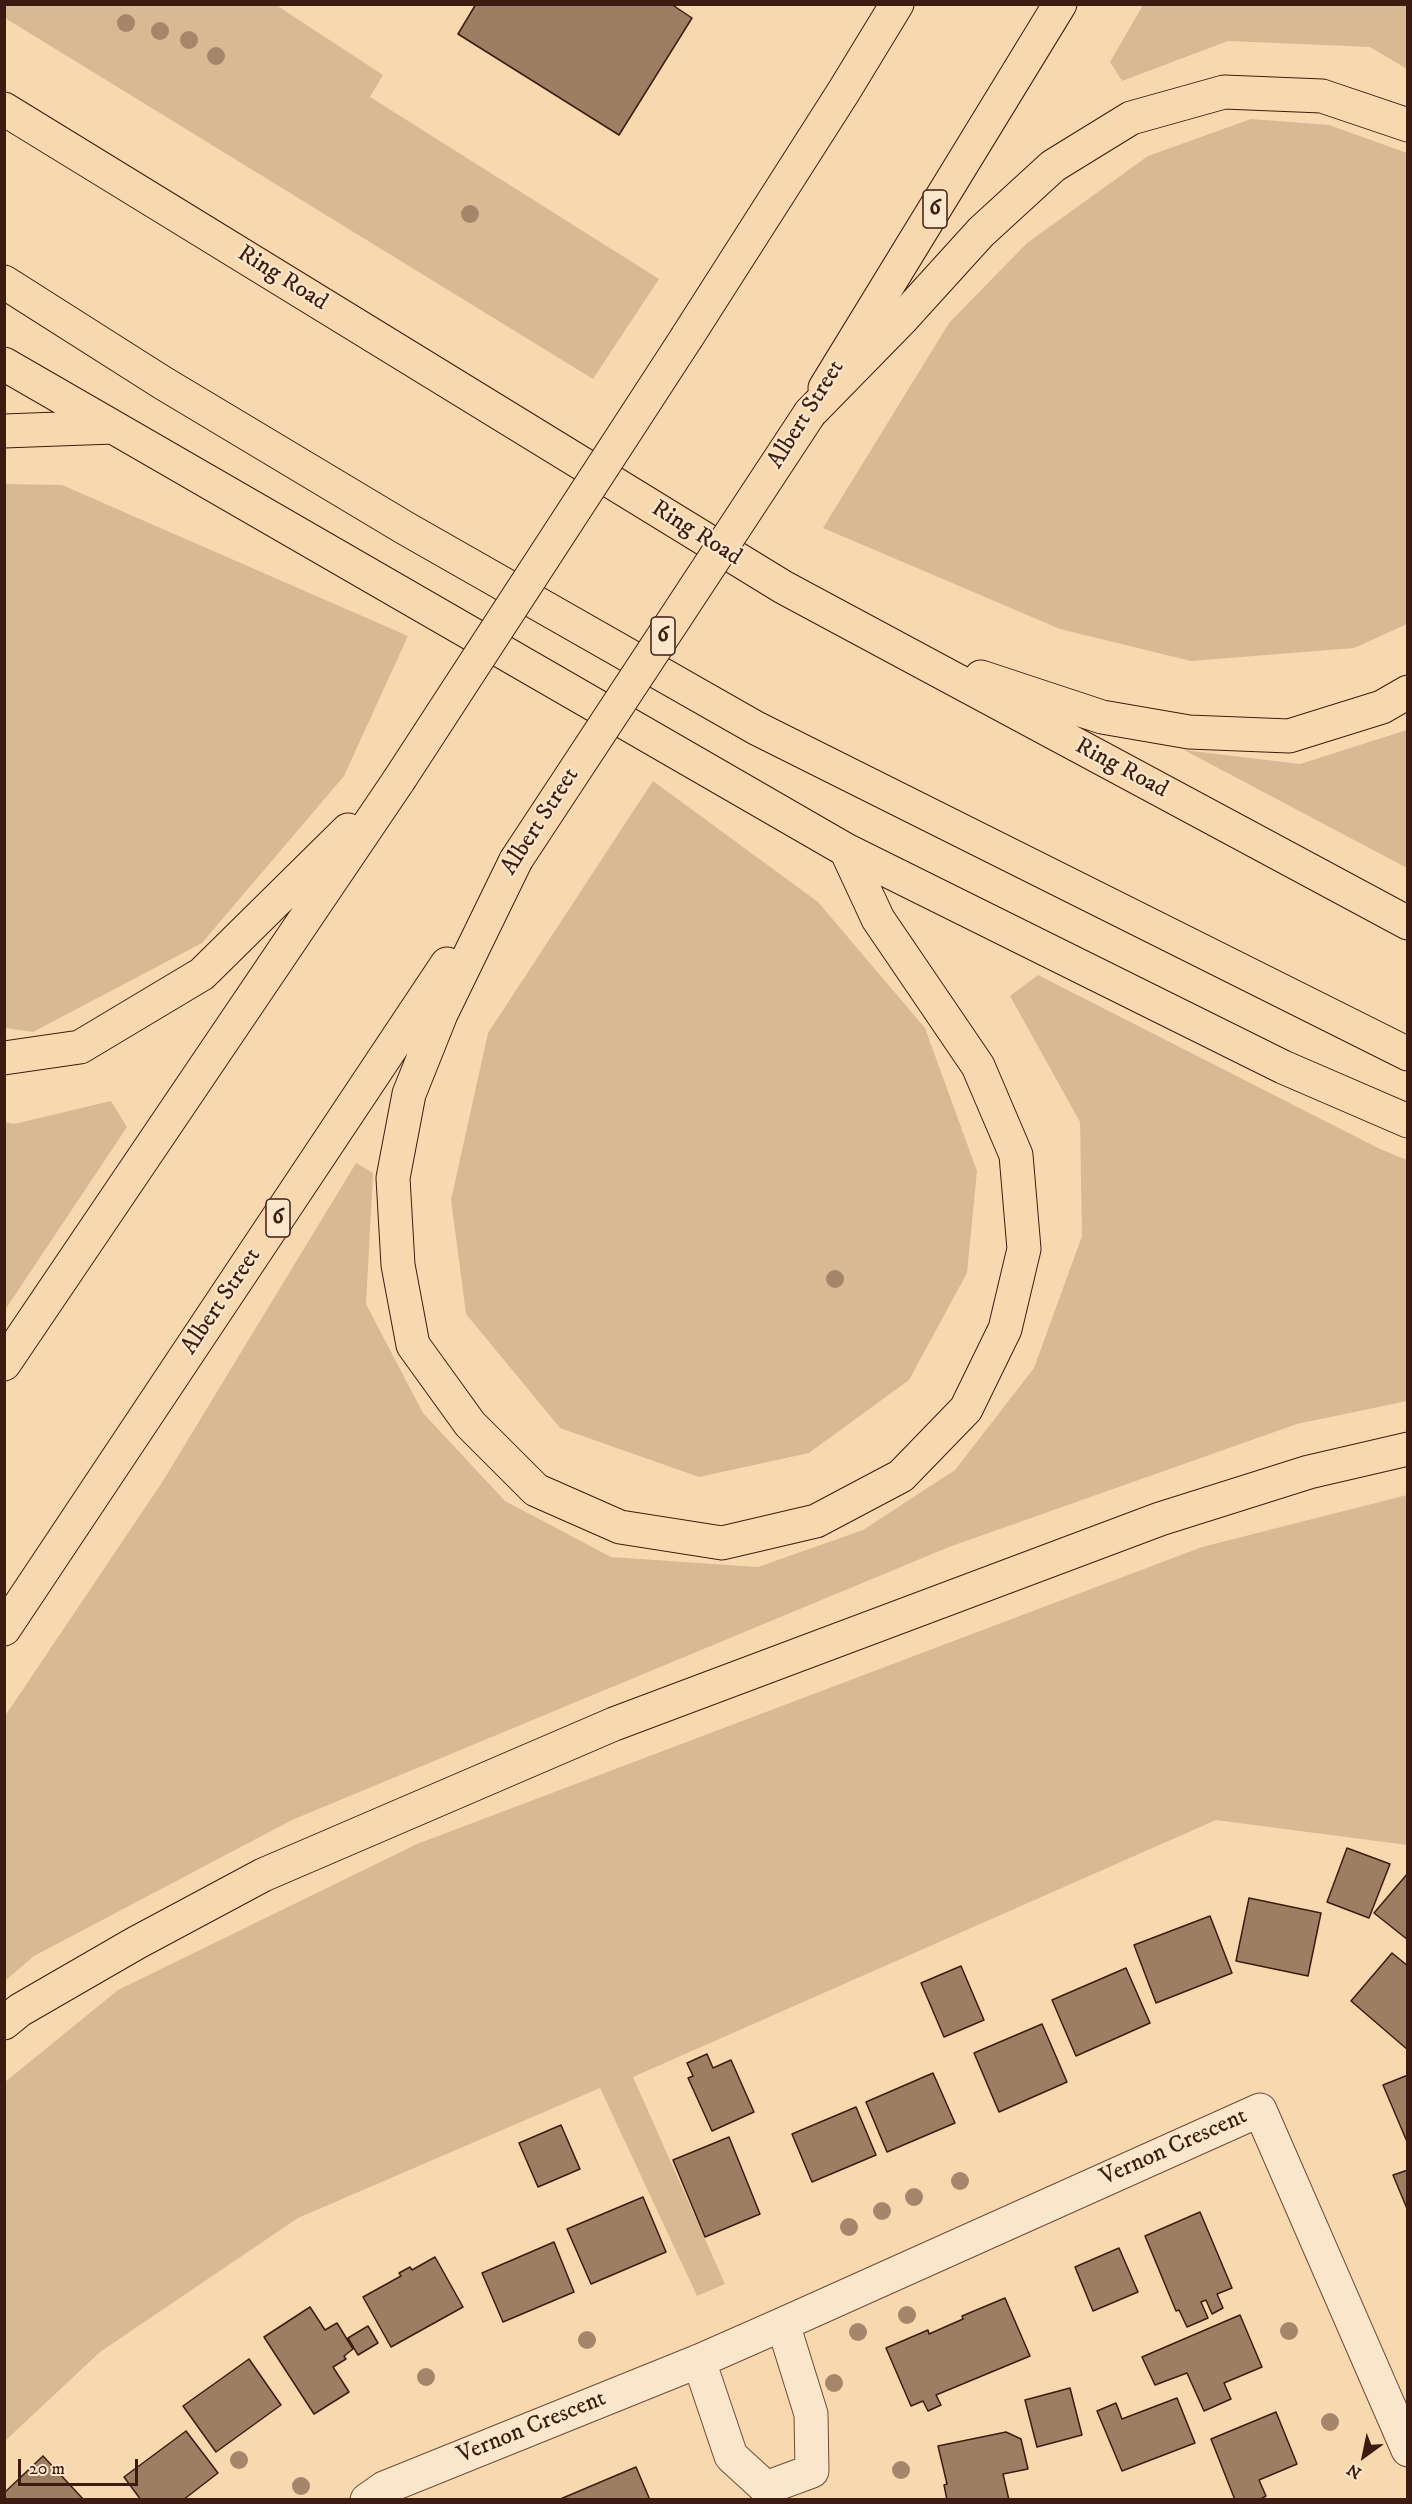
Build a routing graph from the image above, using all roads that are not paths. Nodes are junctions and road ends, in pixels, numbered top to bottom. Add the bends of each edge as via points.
1 (897, 4) edge
2 (1060, 4) edge
3 (4, 109) edge
4 (1407, 125) edge
5 (4, 282) edge
6 (4, 363) edge
7 (810, 413) junction
8 (113, 427) junction
9 (4, 430) edge
10 (783, 587) junction
11 (1407, 692) edge
12 (399, 780) junction
13 (846, 850) junction
14 (516, 860) junction
15 (1407, 923) edge
16 (1407, 1054) edge
17 (4, 1059) edge
18 (1407, 1121) edge
19 (4, 1364) edge
20 (1407, 1449) edge
21 (4, 1629) edge
22 (4, 2023) edge
23 (783, 2324) junction
24 (699, 2361) junction
25 (1407, 2450) edge
26 (367, 2499) edge

1 - 12 main road, bridge via 687,337
2 - 7 main road, Albert Street / 6
3 - 10 main road, Ring Road
4 - 7 main road via 1322,96 1224,92 1131,118 1053,166 981,232
5 - 16 main road via 405,528 756,728
6 - 8 main road
7 - 14 main road, Albert Street / 6, bridge
8 - 9 main road
8 - 13 main road
10 - 11 main road via 971,673 1102,717 1189,732 1288,736 1382,706
10 - 15 main road, Ring Road
12 - 17 main road via 202,974 80,1047
12 - 19 main road
13 - 14 main road via 878,918 978,1066 1016,1155 1024,1249 1005,1329 966,1409 901,1476 816,1521 722,1543 620,1527 536,1490 470,1424 413,1345 398,1265 393,1178 409,1094 441,1014
13 - 18 main road via 1283,1067
14 - 21 main road, Albert Street / 6
20 - 22 main road via 1309,1472 1160,1519 614,1724 263,1875 136,1943
23 - 24 street, Vernon Crescent
23 - 24 street via 811,2414 812,2471 766,2488 731,2456
23 - 25 street, Vernon Crescent via 1260,2110
24 - 26 street, Vernon Crescent via 384,2488

